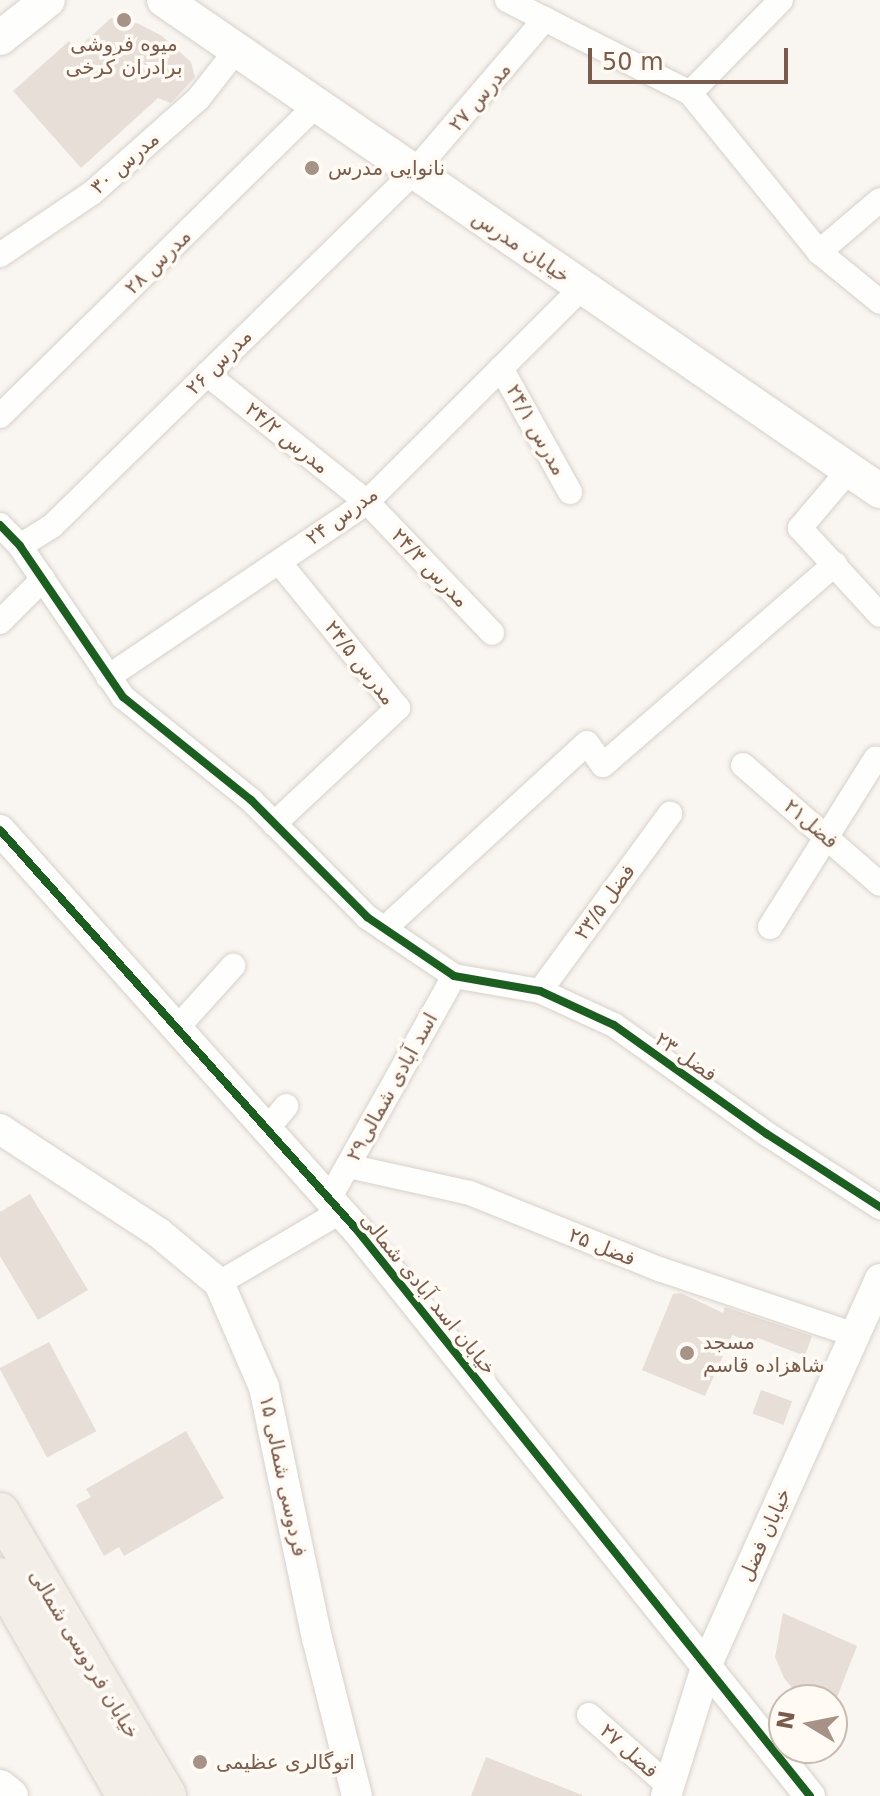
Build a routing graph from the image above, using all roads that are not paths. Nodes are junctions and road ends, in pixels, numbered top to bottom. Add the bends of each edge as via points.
1 (48, 0) edge
2 (164, 0) edge
3 (507, 0) edge
4 (781, 0) edge
5 (545, 19) junction
6 (0, 38) edge
7 (235, 52) junction
8 (690, 93) junction
9 (315, 106) junction
10 (413, 173) junction
11 (880, 200) edge
12 (819, 252) junction
13 (0, 255) edge
14 (582, 288) junction
15 (880, 302) edge
16 (501, 368) junction
17 (207, 374) junction
18 (0, 416) edge
19 (849, 470) junction
20 (880, 491) edge
21 (570, 492) dead end
22 (367, 502) junction
23 (0, 525) edge
24 (20, 546) junction
25 (279, 562) junction
26 (835, 564) junction
27 (43, 579) junction
28 (880, 615) edge
29 (0, 622) edge
30 (492, 633) dead end
31 (108, 677) junction
32 (876, 758) dead end
33 (743, 765) dead end
34 (670, 814) dead end
35 (274, 824) junction
36 (0, 830) edge
37 (826, 837) junction
38 (880, 884) edge
39 (770, 927) dead end
40 (384, 929) junction
41 (233, 966) dead end
42 (454, 976) junction
43 (540, 991) junction
44 (177, 1028) junction
45 (0, 1129) edge
46 (348, 1166) junction
47 (335, 1206) junction
48 (880, 1207) edge
49 (880, 1279) edge
50 (219, 1283) junction
51 (855, 1335) junction
52 (0, 1512) edge
53 (0, 1577) edge
54 (707, 1664) junction
55 (589, 1715) dead end
56 (0, 1787) edge
57 (668, 1791) edge
58 (11, 1796) edge
59 (126, 1796) edge
60 (167, 1796) edge
61 (357, 1796) edge
62 (810, 1796) edge

1 - 6 main road
2 - 7 main road, خیابان مدرس
3 - 5 street
4 - 8 street
5 - 8 street
5 - 10 street, مدرس ۲۷
7 - 9 main road, خیابان مدرس
7 - 13 street, مدرس ۳۰ via 198,99 92,193
8 - 12 street
9 - 10 main road, خیابان مدرس
9 - 18 street, مدرس ۲۸
10 - 14 main road, خیابان مدرس
10 - 17 street, مدرس ۲۶
11 - 12 street
12 - 15 street
14 - 16 street, مدرس ۲۴
14 - 19 main road, خیابان مدرس
16 - 21 street, مدرس ۲۴/۱
16 - 22 street, مدرس ۲۴
17 - 22 street, مدرس ۲۴/۲
17 - 24 street, مدرس ۲۶ via 52,526
19 - 20 main road, خیابان مدرس
19 - 26 street via 800,528
22 - 25 street, مدرس ۲۴
22 - 30 street, مدرس ۲۴/۳
23 - 24 street
24 - 27 street
25 - 31 street, مدرس ۲۴
25 - 35 street, مدرس ۲۴/۵ via 398,708
26 - 28 street
26 - 40 street via 603,765 587,743
27 - 29 street
27 - 31 street
31 - 35 street via 123,697
32 - 37 street
33 - 37 street, فضل۲۱
34 - 43 street, فضل ۲۳/۵
35 - 40 street
36 - 44 street, خیابان اسد آبادی شمالی
37 - 38 street, فضل۲۱
37 - 39 street
40 - 42 street
41 - 44 street
42 - 43 street, فضل ۲۳
42 - 46 street, اسد آبادی شمالی۲۹
43 - 48 street, فضل ۲۳ via 614,1025
44 - 47 street, خیابان اسد آبادی شمالی via 276,1118
45 - 50 street, فردوسی شمالی ۱۵ via 159,1233
46 - 47 street, اسد آبادی شمالی۲۹
46 - 51 street, فضل ۲۵ via 470,1193 659,1269
47 - 50 street
47 - 54 street, خیابان اسد آبادی شمالی
49 - 51 street, خیابان فضل
50 - 61 street, فردوسی شمالی ۱۵ via 267,1400
51 - 54 street, خیابان فضل
52 - 60 main road, خیابان فردوسی شمالی
53 - 59 main road, خیابان فردوسی شمالی
54 - 57 street, خیابان فضل
54 - 62 street, خیابان اسد آبادی شمالی
55 - 57 street, فضل ۲۷
56 - 58 main road

